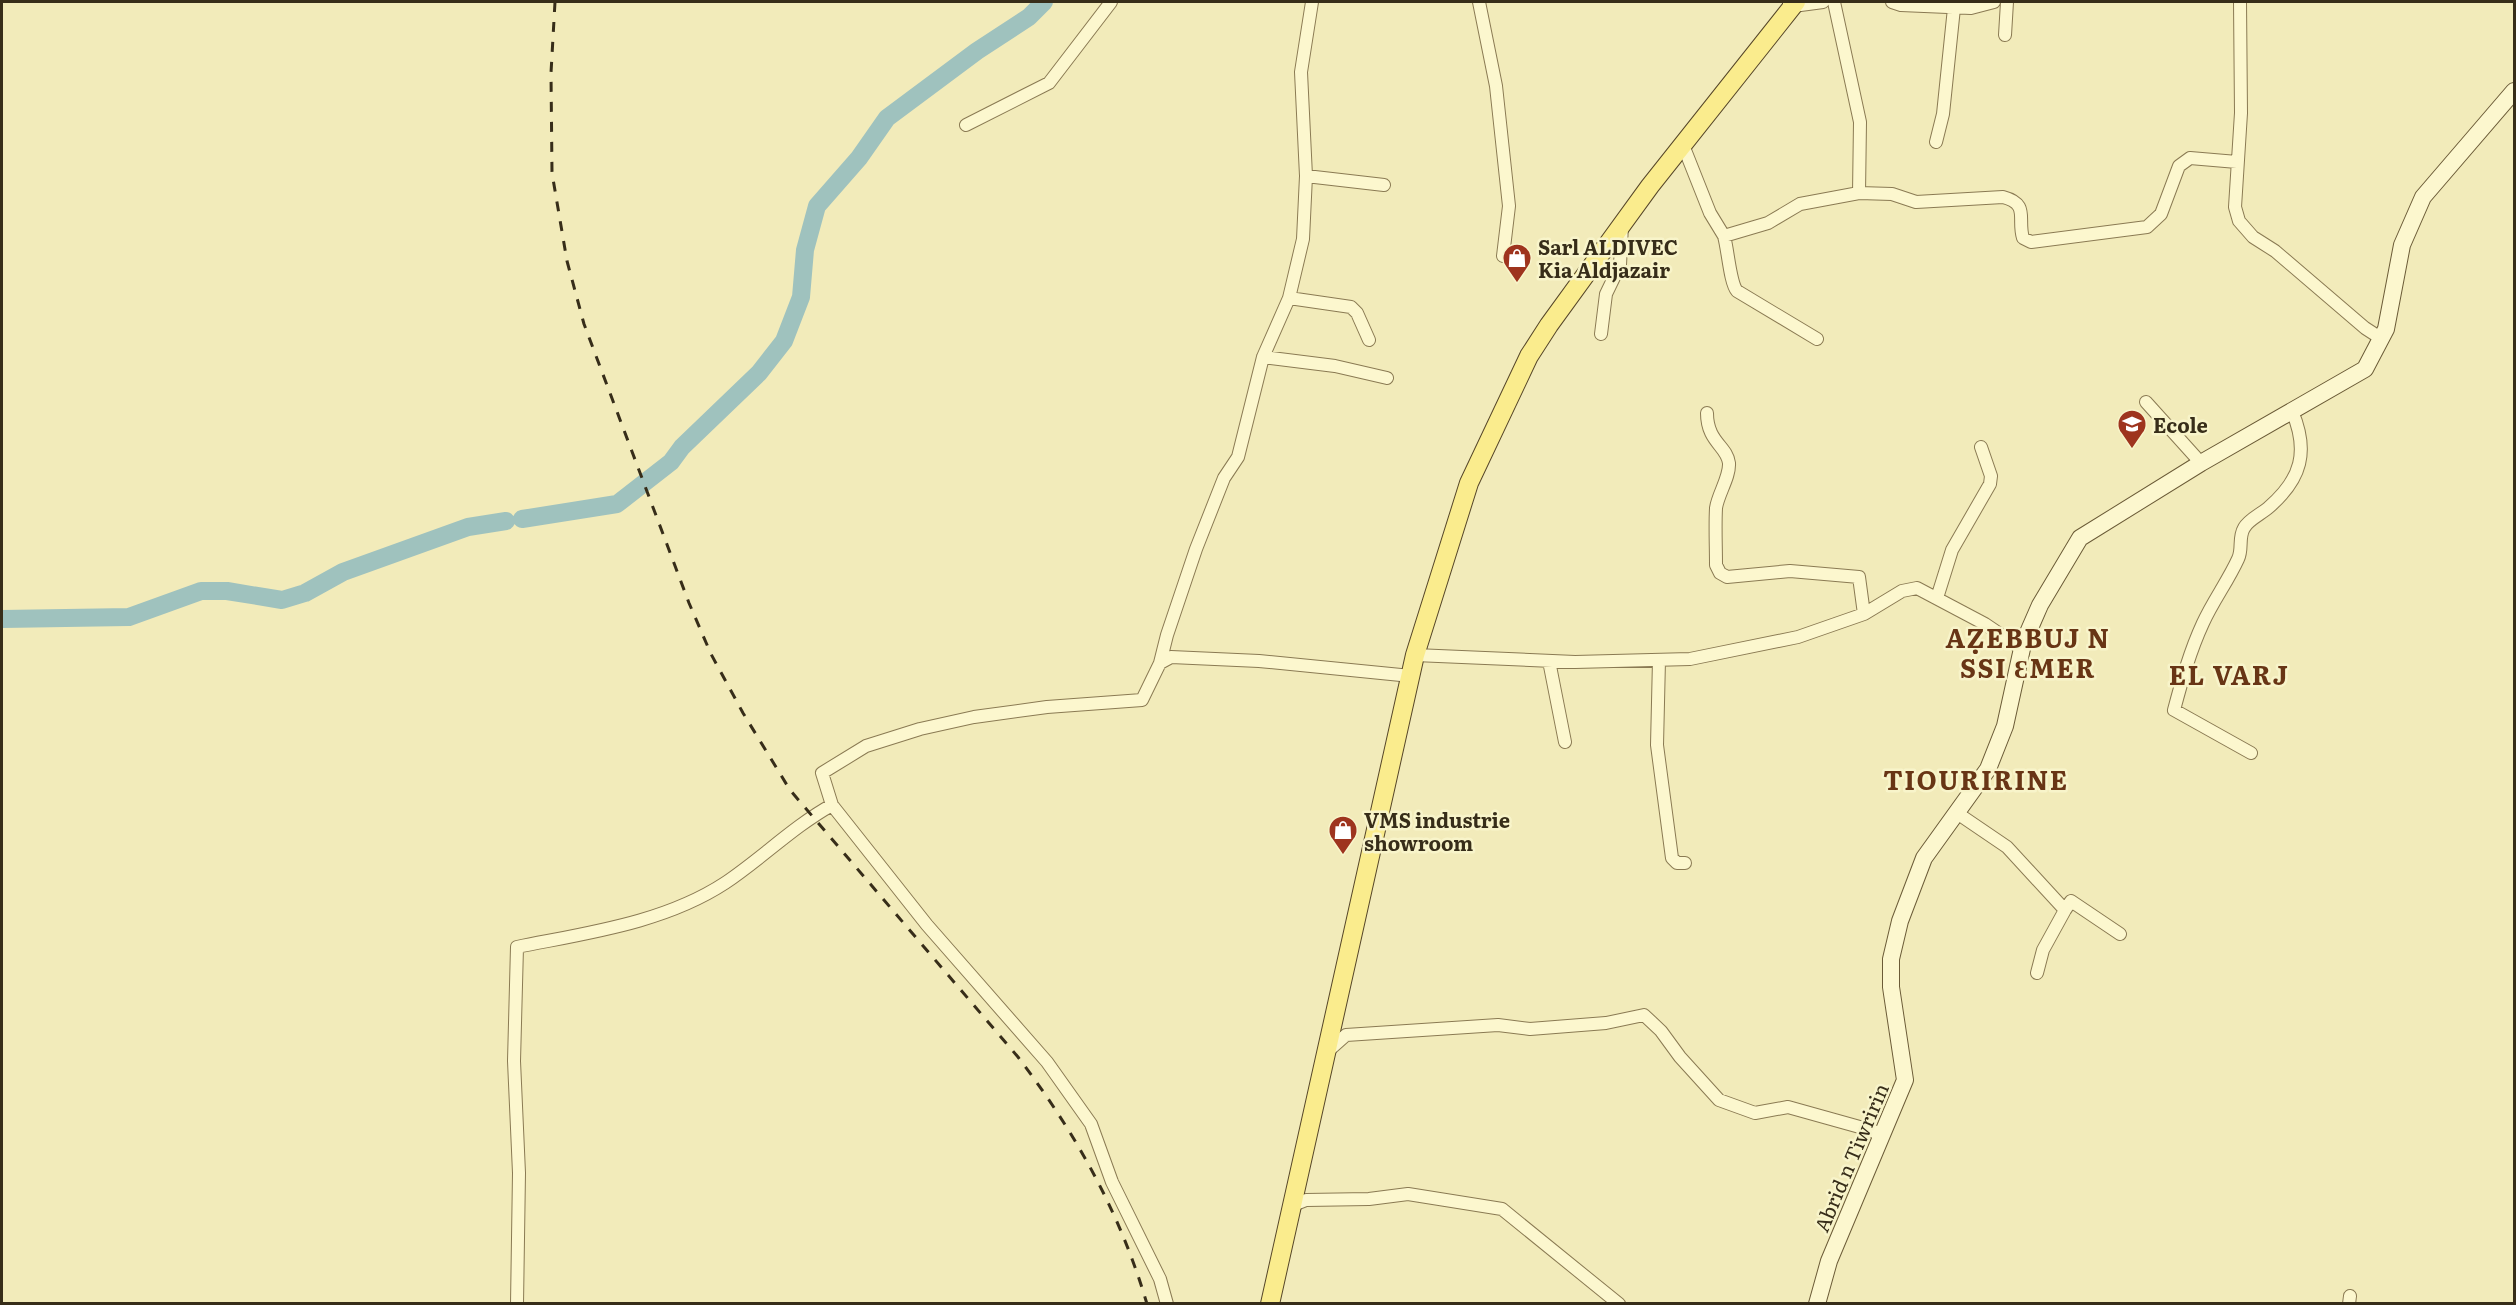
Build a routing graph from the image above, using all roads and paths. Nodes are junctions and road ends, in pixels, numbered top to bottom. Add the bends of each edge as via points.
1 (1111, 2) edge
2 (1312, 2) edge
3 (1479, 2) edge
4 (1822, 2) edge
5 (1833, 2) edge
6 (1892, 2) edge
7 (1994, 2) edge
8 (2007, 2) edge
9 (2240, 2) edge
10 (1792, 3) edge
11 (1954, 8) junction
12 (2005, 35) dead end
13 (2514, 91) edge
14 (966, 125) dead end
15 (1936, 142) dead end
16 (1683, 145) junction
17 (2237, 162) junction
18 (1306, 176) junction
19 (1384, 185) dead end
20 (1859, 193) junction
21 (1622, 225) junction
22 (1724, 236) junction
23 (1503, 256) dead end
24 (1289, 298) junction
25 (1600, 334) dead end
26 (1817, 339) dead end
27 (2382, 339) junction
28 (1369, 340) dead end
29 (1263, 357) junction
30 (1387, 378) dead end
31 (2146, 402) dead end
32 (2292, 411) junction
33 (1707, 413) dead end
34 (1981, 447) dead end
35 (2201, 463) junction
36 (1937, 598) junction
37 (1864, 614) junction
38 (2022, 649) junction
39 (1415, 655) junction
40 (1659, 660) junction
41 (1549, 661) junction
42 (1160, 663) junction
43 (1411, 676) junction
44 (1565, 741) dead end
45 (2251, 753) dead end
46 (832, 805) junction
47 (1957, 813) junction
48 (1685, 863) dead end
49 (2065, 910) junction
50 (2120, 934) dead end
51 (2037, 973) dead end
52 (1328, 1051) junction
53 (1880, 1138) junction
54 (1291, 1206) junction
55 (517, 1304) edge
56 (1167, 1304) edge
57 (1270, 1304) edge
58 (1619, 1304) edge
59 (1817, 1304) edge

1 - 14 street via 1049,83
2 - 18 street via 1301,72
3 - 23 street via 1496,86 1509,206
4 - 10 street
5 - 20 street via 1860,122
6 - 11 street
7 - 11 street
8 - 12 street
9 - 17 street via 2241,113
10 - 16 main road
11 - 15 street via 1943,114
13 - 27 street, Abrid n Tiwririn via 2423,196 2402,245
16 - 21 main road
16 - 22 street via 1710,213
17 - 20 street via 2184,160 2161,214 2147,226 2031,242 2023,238 2022,212 2012,200 2003,197 1916,202 1892,194
17 - 27 street via 2238,221
18 - 19 street
18 - 24 street via 1303,239
20 - 22 street via 1800,204 1768,223
21 - 25 street via 1620,265 1606,294
21 - 39 main road via 1548,325 1496,424 1469,483
22 - 26 street via 1731,263 1731,284 1737,291
24 - 28 street via 1351,307
24 - 29 street
27 - 32 street, Abrid n Tiwririn via 2365,369
29 - 30 street via 1335,366
29 - 42 street via 1238,457 1224,478 1196,549
31 - 35 street
32 - 35 street, Abrid n Tiwririn
32 - 45 street via 2303,449 2298,471 2287,491 2244,526 2240,554 2186,663 2175,710
33 - 37 street via 1712,438 1729,464 1716,507 1716,565 1720,573 1727,577 1790,571 1859,577
34 - 36 street via 1990,484 1952,550
35 - 38 street, Abrid n Tiwririn via 2080,538 2040,605
36 - 37 street via 1917,588 1902,591
36 - 38 street
37 - 40 street via 1798,637 1745,649
38 - 47 street, Abrid n Tiwririn via 2005,726 1988,769
39 - 41 street
39 - 43 main road
40 - 41 street
40 - 48 street via 1657,745 1672,858
41 - 44 street
42 - 43 street via 1171,657 1199,656
42 - 46 street via 1142,700 974,717 866,746 822,773
43 - 52 main road
46 - 55 street via 723,884 683,903 625,925 517,947
46 - 56 street via 927,925 1047,1062 1090,1124 1112,1182 1160,1279
47 - 49 street via 2007,847
47 - 53 street, Abrid n Tiwririn via 1924,858 1900,921 1891,959 1891,987 1905,1080
49 - 50 street via 2071,901
49 - 51 street via 2043,950
52 - 53 street via 1346,1035 1498,1025 1530,1029 1606,1023 1644,1015 1719,1100 1755,1113 1788,1107 1874,1131
52 - 54 main road
53 - 59 street, Abrid n Tiwririn via 1829,1261
54 - 57 main road
54 - 58 street via 1306,1200 1408,1194 1502,1209

